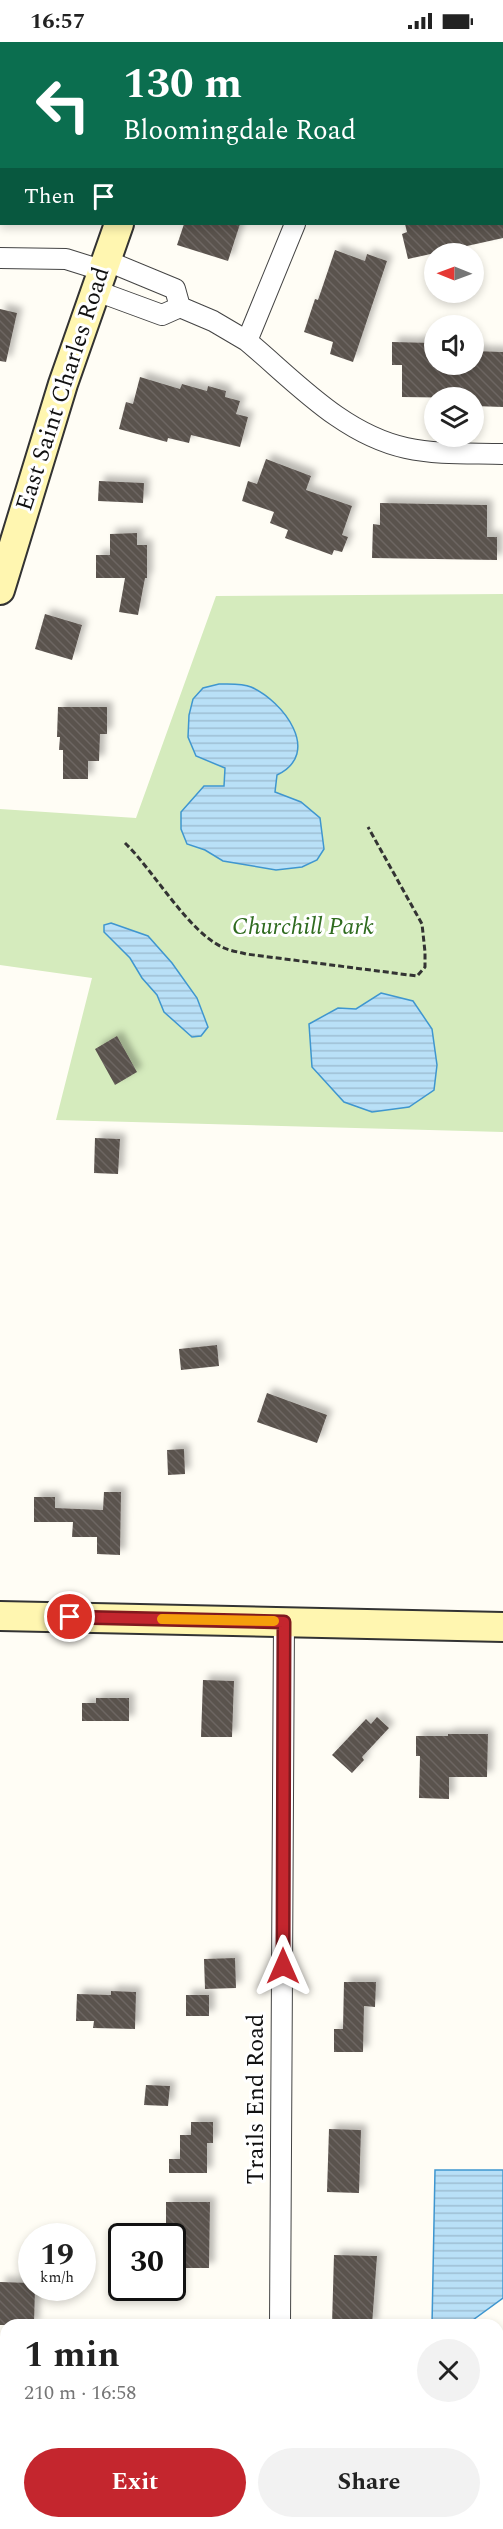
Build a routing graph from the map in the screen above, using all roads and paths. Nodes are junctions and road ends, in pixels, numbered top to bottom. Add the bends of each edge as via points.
1 (119, 225) edge
2 (295, 225) edge
3 (0, 258) edge
4 (100, 273) junction
5 (180, 307) junction
6 (247, 341) junction
7 (503, 454) edge
8 (8, 533) edge
9 (0, 590) edge
10 (368, 826) dead end
11 (125, 843) dead end
12 (0, 1616) edge
13 (284, 1622) junction
14 (503, 1628) edge
15 (280, 2319) edge

1 - 4 street, East Saint Charles Road
2 - 6 street
3 - 4 street via 66,260
4 - 5 street via 162,315
4 - 5 street via 175,289
4 - 8 street, East Saint Charles Road
5 - 6 street
6 - 7 street via 322,405 373,437 425,452
8 - 9 street, East Saint Charles Road
10 - 11 path via 422,924 425,967 417,976 223,948 201,933
12 - 13 street
13 - 14 street
13 - 15 street, Trails End Road

